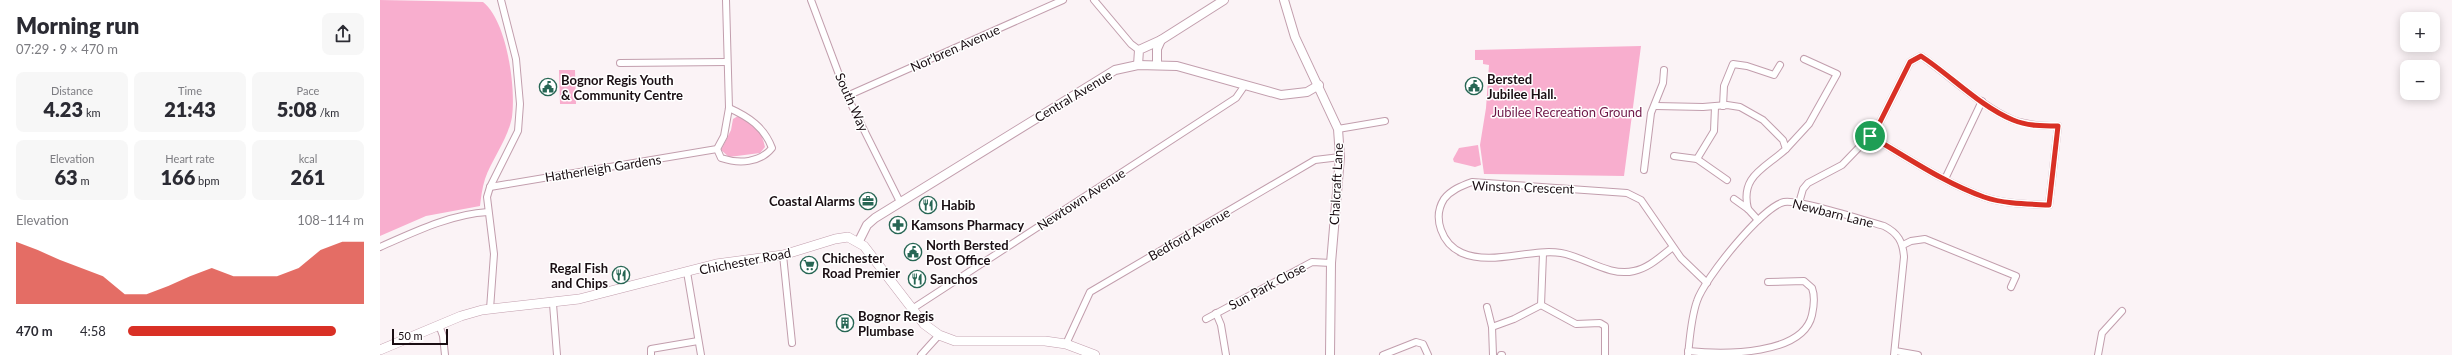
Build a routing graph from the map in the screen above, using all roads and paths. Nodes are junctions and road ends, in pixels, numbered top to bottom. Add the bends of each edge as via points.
1 (501, 0) edge
2 (726, 0) edge
3 (811, 0) edge
4 (1063, 0) edge
5 (1094, 0) edge
6 (1224, 0) edge
7 (1284, 0) edge
8 (1161, 40) junction
9 (1151, 46) junction
10 (1139, 50) junction
11 (1157, 52) junction
12 (1804, 59) dead end
13 (728, 62) junction
14 (620, 63) dead end
15 (1157, 64) junction
16 (1138, 65) junction
17 (1780, 65) dead end
18 (1664, 70) dead end
19 (1245, 85) junction
20 (1319, 85) junction
21 (847, 96) junction
22 (1982, 101) junction
23 (1656, 106) junction
24 (1723, 106) junction
25 (1715, 107) junction
26 (729, 108) junction
27 (1385, 121) dead end
28 (1338, 129) junction
29 (1870, 136) junction
30 (716, 149) junction
31 (1786, 149) junction
32 (1674, 156) dead end
33 (1340, 158) junction
34 (1697, 158) junction
35 (1644, 170) dead end
36 (1945, 179) junction
37 (1727, 180) dead end
38 (490, 187) junction
39 (1734, 200) dead end
40 (900, 202) junction
41 (1799, 203) junction
42 (1748, 209) junction
43 (488, 212) junction
44 (1758, 220) junction
45 (859, 241) junction
46 (1903, 245) junction
47 (380, 247) edge
48 (1672, 247) junction
49 (1543, 254) junction
50 (783, 255) junction
51 (1331, 263) junction
52 (688, 272) junction
53 (1768, 282) dead end
54 (1707, 283) junction
55 (2011, 287) dead end
56 (553, 304) junction
57 (1541, 305) junction
58 (1488, 307) dead end
59 (490, 309) junction
60 (912, 309) junction
61 (2122, 312) dead end
62 (1216, 313) junction
63 (1206, 319) dead end
64 (439, 325) junction
65 (1492, 327) junction
66 (939, 336) junction
67 (698, 341) junction
68 (792, 343) dead end
69 (1066, 344) junction
70 (381, 349) edge
71 (1688, 353) edge
72 (1895, 353) edge
73 (444, 355) edge
74 (558, 355) edge
75 (651, 355) edge
76 (701, 355) edge
77 (921, 355) edge
78 (1095, 355) edge
79 (1226, 355) edge
80 (1330, 355) edge
81 (1382, 355) edge
82 (1428, 355) edge
83 (1493, 355) edge
84 (1604, 355) edge
85 (1918, 355) edge
86 (2098, 355) edge

1 - 38 street via 516,59 520,104 518,131
2 - 13 street
3 - 21 street, South Way
4 - 21 street, Nor'bren Avenue
5 - 10 street
6 - 8 street
7 - 20 street, Chalcraft Lane via 1295,37
8 - 9 street
8 - 11 street
9 - 10 street
9 - 11 street
10 - 16 street
11 - 15 street
12 - 31 street via 1837,74 1809,124
13 - 14 street
13 - 26 street
15 - 16 street, Central Avenue
15 - 19 street, Central Avenue via 1177,66
16 - 40 street, Central Avenue via 1115,70 1097,80
17 - 24 street via 1774,75 1733,64 1724,86
18 - 23 street
19 - 20 street, Central Avenue via 1290,96 1307,92
19 - 60 street, Newtown Avenue via 1236,98
20 - 28 street, Chalcraft Lane
21 - 40 street, South Way
22 - 29 street via 1921,56 1910,62 1879,124
22 - 36 street
22 - 36 street via 2012,120 2030,125 2058,126 2049,205 1985,198
23 - 25 street
23 - 35 street via 1651,113
24 - 25 street
24 - 31 street via 1740,107 1758,116 1783,140
25 - 34 street via 1714,131
26 - 30 street via 724,136
26 - 30 street via 757,124 768,136 772,148 765,157 748,161 721,158
27 - 28 street
28 - 33 street, Chalcraft Lane
29 - 36 street
29 - 41 street via 1842,165 1808,183 1803,189
30 - 38 street, Hatherleigh Gardens
31 - 42 street via 1750,180 1745,192
32 - 34 street
33 - 51 street, Chalcraft Lane
33 - 69 street, Bedford Avenue via 1315,160 1090,292
34 - 37 street
38 - 43 street
39 - 42 street
40 - 45 street, Central Avenue via 867,225
41 - 44 street, Newbarn Lane via 1778,204
41 - 46 street, Newbarn Lane via 1884,226 1897,234
42 - 44 street
43 - 47 street via 429,225
43 - 59 street via 494,264
44 - 54 street, Newbarn Lane
45 - 50 main road, Chichester Road via 848,237 835,239
45 - 60 main road
46 - 55 street via 1925,239 1977,258 2016,276
46 - 72 street
48 - 49 street, Winston Crescent via 1642,269 1626,272 1600,267 1560,253
48 - 49 street, Winston Crescent via 1647,206 1627,193 1472,182 1452,192 1444,200 1438,222 1441,231 1453,247 1462,252 1474,256
48 - 54 street, Winston Crescent via 1690,269
49 - 57 street
50 - 52 main road, Chichester Road via 716,264
50 - 68 street
51 - 62 street, Sun Park Close via 1312,262
51 - 80 street, Chalcraft Lane
52 - 56 main road, Chichester Road via 606,294
52 - 67 street
53 - 71 street via 1804,281 1812,288 1814,306 1804,336 1783,348 1762,353
54 - 71 street, Newbarn Lane via 1697,300
56 - 59 main road, Chichester Road
56 - 74 street
57 - 65 street
57 - 84 street via 1576,324 1605,326
58 - 65 street
59 - 64 main road, Chichester Road via 461,316
60 - 66 main road via 924,324
61 - 86 street via 2102,333
62 - 63 street, Sun Park Close
62 - 79 street via 1221,325
64 - 70 main road, Chichester Road
64 - 73 street via 443,336
65 - 83 street
66 - 69 main road via 955,341 1045,341
66 - 77 street
67 - 75 street via 651,349
67 - 76 street
69 - 78 main road
72 - 85 street
81 - 82 street via 1416,342 1423,344

